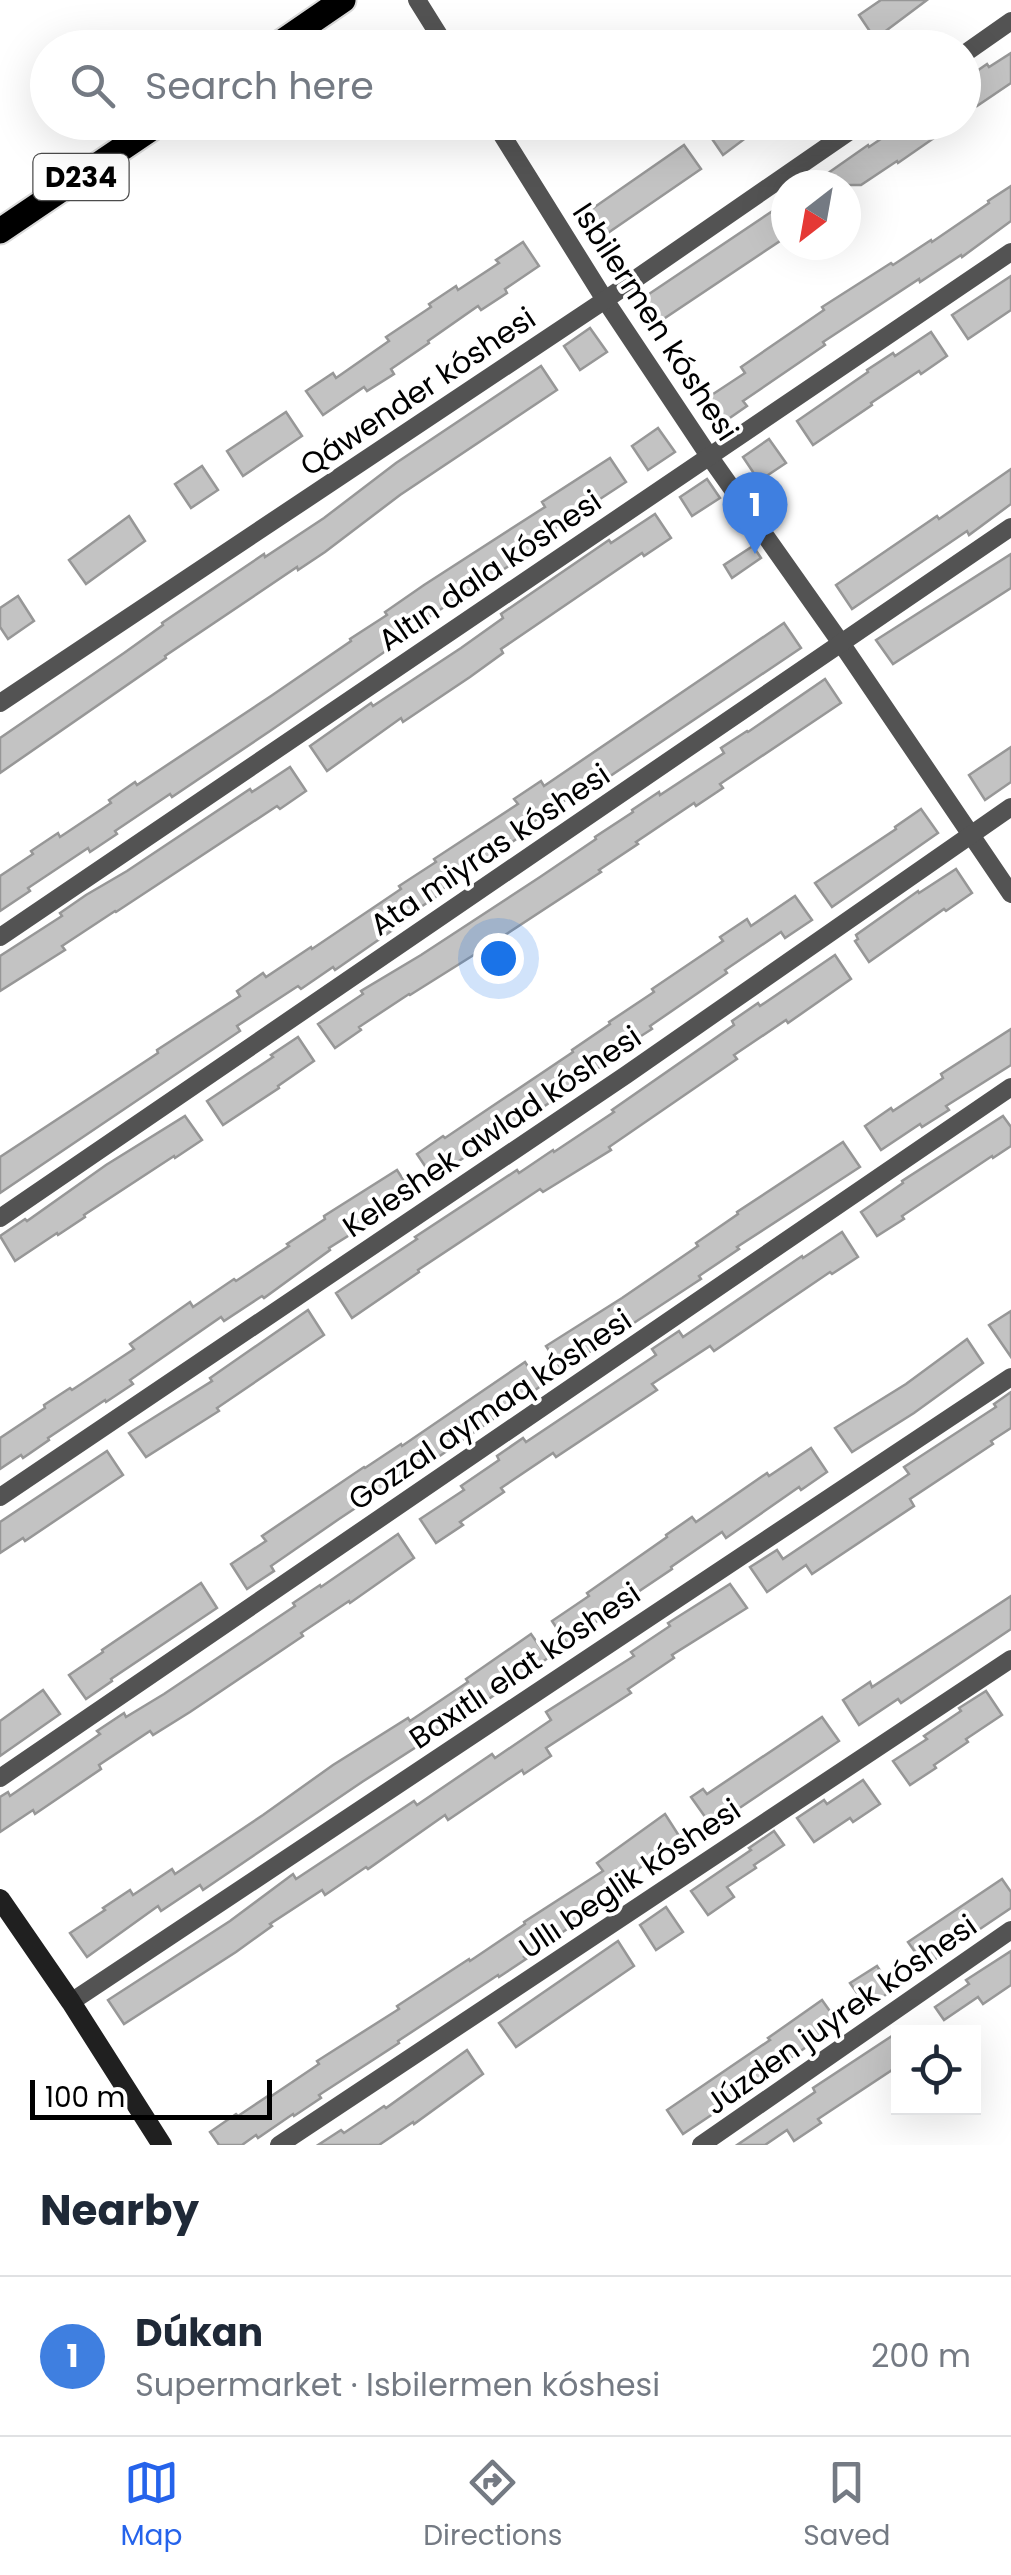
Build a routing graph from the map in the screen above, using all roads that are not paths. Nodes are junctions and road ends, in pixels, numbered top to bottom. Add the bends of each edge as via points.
1 (344, 0) edge
2 (417, 0) edge
3 (1011, 21) edge
4 (300, 30) edge
5 (436, 30) edge
6 (981, 42) edge
7 (135, 140) edge
8 (505, 140) edge
9 (837, 140) edge
10 (0, 231) edge
11 (1011, 252) edge
12 (605, 300) junction
13 (709, 456) junction
14 (1011, 527) edge
15 (842, 642) junction
16 (0, 703) edge
17 (1011, 806) edge
18 (971, 834) junction
19 (1011, 894) edge
20 (0, 937) edge
21 (1011, 1087) edge
22 (0, 1218) edge
23 (1011, 1377) edge
24 (0, 1497) edge
25 (1011, 1658) edge
26 (0, 1778) edge
27 (0, 1899) edge
28 (1011, 1930) edge
29 (71, 2002) junction
30 (162, 2145) edge
31 (279, 2145) edge
32 (702, 2145) edge

1 - 4 main road
2 - 5 street
3 - 6 street
7 - 10 main road, D234
8 - 12 street, Isbilermen kóshesi
9 - 12 street, Qáwender kóshesi
11 - 13 street, Altın dala kóshesi
12 - 13 street, Isbilermen kóshesi
12 - 16 street, Qáwender kóshesi
13 - 15 street, Isbilermen kóshesi
13 - 20 street, Altın dala kóshesi
14 - 15 street, Ata miyras kóshesi
15 - 18 street, Isbilermen kóshesi
15 - 22 street, Ata miyras kóshesi
17 - 18 street, Keleshek awlad kóshesi
18 - 19 street, Isbilermen kóshesi
18 - 24 street, Keleshek awlad kóshesi
21 - 26 street, Gozzal aymaq kóshesi
23 - 29 street, Baxıtlı elat kóshesi
25 - 31 street, Ullı beglik kóshesi
27 - 29 street
28 - 32 street, Júzden juyrek kóshesi
29 - 30 street

